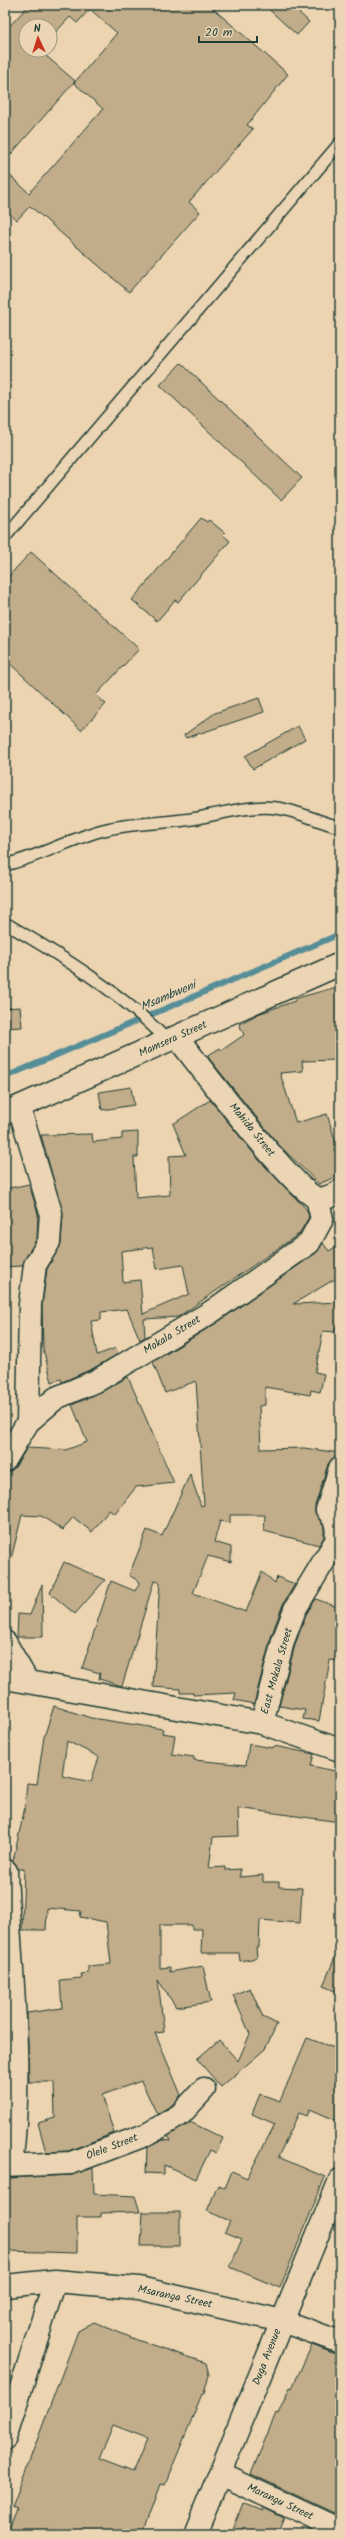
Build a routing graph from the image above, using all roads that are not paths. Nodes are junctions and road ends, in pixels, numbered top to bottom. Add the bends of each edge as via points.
1 (340, 143) edge
2 (5, 537) edge
3 (340, 827) edge
4 (5, 865) edge
5 (5, 923) edge
6 (340, 964) edge
7 (173, 1039) junction
8 (12, 1110) edge
9 (340, 1191) edge
10 (318, 1198) junction
11 (28, 1422) junction
12 (5, 1460) edge
13 (340, 1468) edge
14 (5, 1642) edge
15 (5, 1678) edge
16 (27, 1680) junction
17 (262, 1723) junction
18 (340, 1750) edge
19 (6, 1871) edge
20 (204, 2089) dead end
21 (8, 2165) edge
22 (340, 2180) edge
23 (55, 2281) junction
24 (5, 2286) edge
25 (282, 2321) junction
26 (340, 2342) edge
27 (5, 2438) edge
28 (220, 2474) junction
29 (340, 2530) edge
30 (195, 2534) edge

1 - 2 lane
3 - 4 lane via 319,822 296,811 274,808 249,810 170,823 121,826 96,832
5 - 7 lane via 55,952
6 - 7 street, Mamsera Street
7 - 8 street, Mamsera Street
7 - 10 street, Mahida Street via 283,1168 310,1194
8 - 11 street via 51,1213 49,1242 35,1266 30,1304
9 - 10 street via 328,1198
10 - 11 street, Mokala Street via 322,1219 309,1243 211,1312 98,1380 56,1398
11 - 12 street, Mokala Street
13 - 17 street, East Mokala Street via 327,1510 335,1519 338,1529 336,1541 295,1609 283,1641
14 - 16 street
15 - 16 street
16 - 17 street
17 - 18 street
19 - 21 street via 17,2083 16,2126
20 - 21 street, Olele Street via 180,2115 148,2134 71,2163
22 - 25 street, Duga Avenue
23 - 24 street, Msaranga Street
23 - 25 street, Msaranga Street via 139,2288
23 - 27 street
25 - 26 street, Msaranga Street
25 - 28 street, Duga Avenue
28 - 29 street, Marangu Street
28 - 30 street, Duga Avenue

